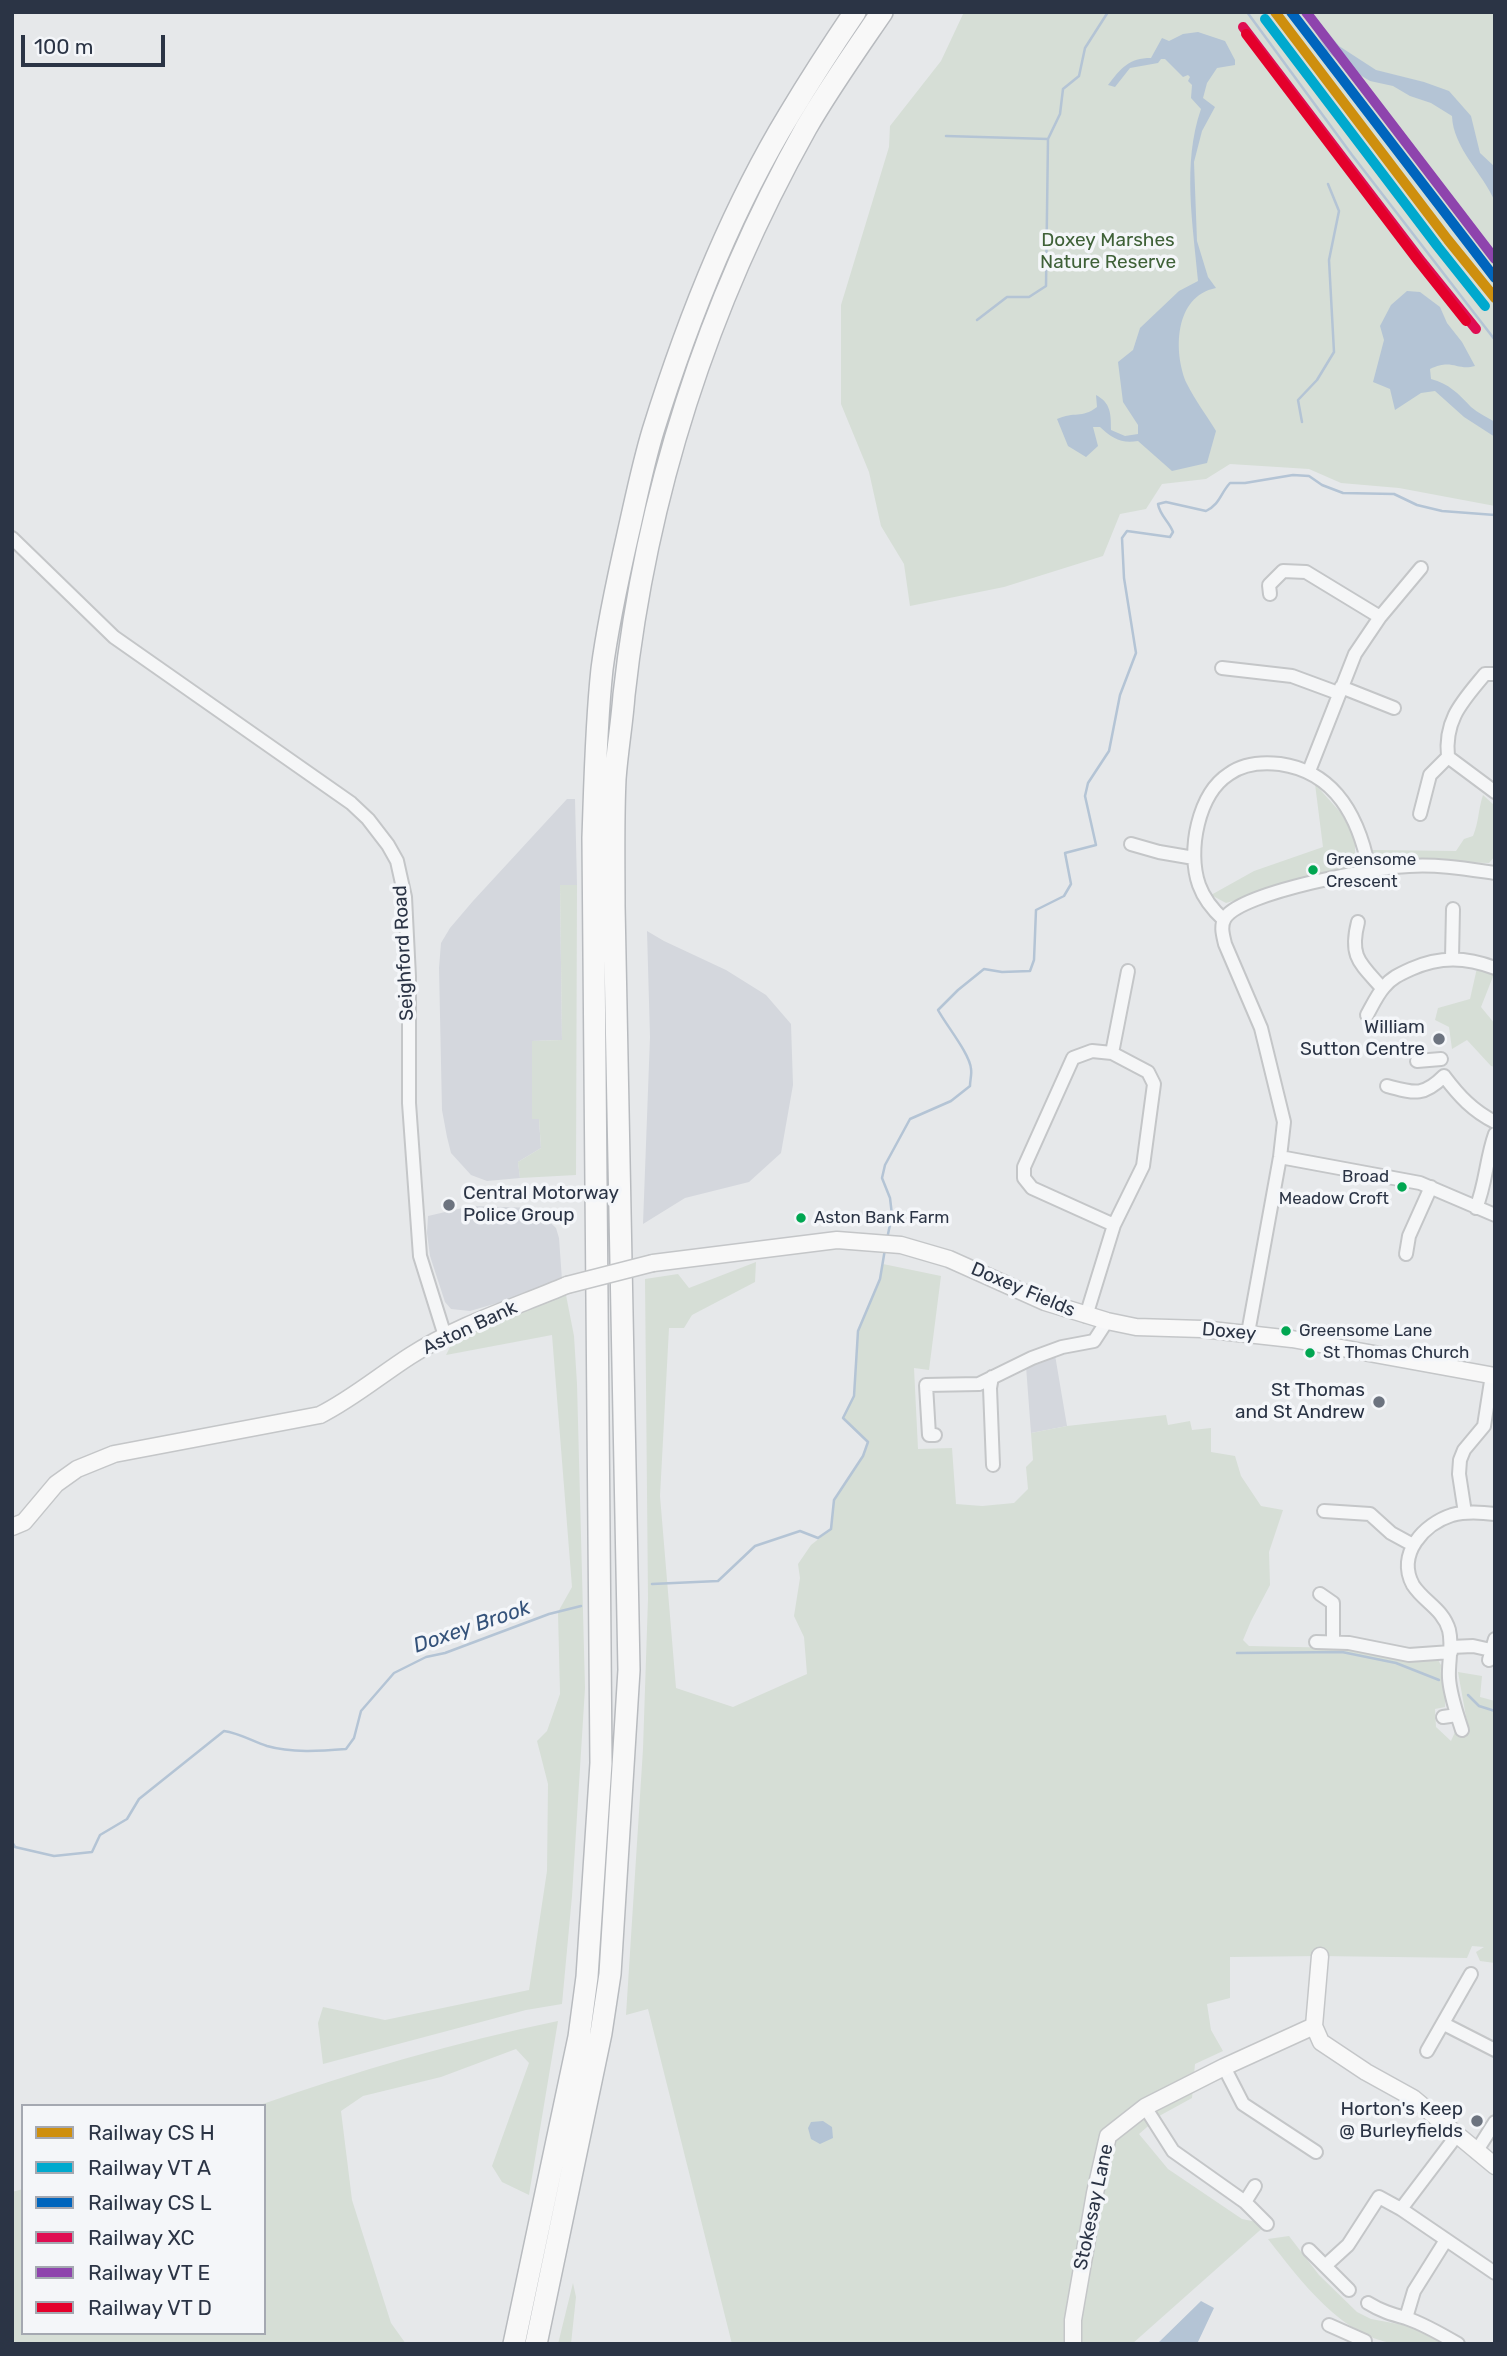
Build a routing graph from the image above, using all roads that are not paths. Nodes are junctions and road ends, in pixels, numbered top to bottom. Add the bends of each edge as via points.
1 (855, 12) edge
2 (882, 12) edge
3 (12, 538) edge
4 (1419, 575) dead end
5 (1269, 589) dead end
6 (1380, 617) junction
7 (1222, 668) dead end
8 (1495, 674) edge
9 (1340, 690) junction
10 (1377, 717) dead end
11 (1448, 757) junction
12 (1309, 771) junction
13 (1495, 792) edge
14 (1420, 814) dead end
15 (1131, 844) dead end
16 (1194, 858) junction
17 (1369, 869) junction
18 (1495, 873) edge
19 (1453, 909) dead end
20 (1224, 920) junction
21 (1358, 922) dead end
22 (1452, 958) junction
23 (1495, 968) edge
24 (1128, 971) dead end
25 (1382, 988) junction
26 (1367, 1015) dead end
27 (1112, 1053) junction
28 (1441, 1059) dead end
29 (1417, 1061) dead end
30 (1387, 1086) dead end
31 (1495, 1122) edge
32 (1495, 1134) edge
33 (1280, 1157) junction
34 (1431, 1188) junction
35 (1476, 1208) junction
36 (1495, 1215) edge
37 (1114, 1225) junction
38 (1406, 1254) dead end
39 (949, 1259) joint
40 (1086, 1316) junction
41 (1107, 1321) junction
42 (1248, 1333) junction
43 (445, 1336) junction
44 (1493, 1375) edge
45 (992, 1377) junction
46 (935, 1435) dead end
47 (993, 1465) dead end
48 (1324, 1511) dead end
49 (1465, 1513) junction
50 (1495, 1514) edge
51 (12, 1527) edge
52 (1413, 1545) junction
53 (1320, 1594) dead end
54 (1316, 1642) dead end
55 (1333, 1642) junction
56 (1451, 1649) junction
57 (1492, 1650) edge
58 (1457, 1715) junction
59 (1443, 1717) dead end
60 (1462, 1730) dead end
61 (1320, 1956) dead end
62 (1471, 1974) dead end
63 (1444, 2024) junction
64 (1314, 2026) junction
65 (1495, 2050) edge
66 (1427, 2052) dead end
67 (1224, 2067) junction
68 (1145, 2107) junction
69 (1495, 2122) edge
70 (1457, 2135) junction
71 (1316, 2152) dead end
72 (1476, 2152) junction
73 (1495, 2166) edge
74 (1255, 2186) dead end
75 (1245, 2202) junction
76 (1401, 2209) junction
77 (1267, 2224) dead end
78 (1446, 2240) junction
79 (1309, 2250) dead end
80 (1325, 2266) junction
81 (1495, 2273) edge
82 (1349, 2290) dead end
83 (1368, 2303) dead end
84 (1406, 2318) junction
85 (1329, 2325) dead end
86 (1345, 2339) edge
87 (1365, 2341) dead end
88 (514, 2344) edge
89 (536, 2344) edge
90 (1073, 2344) edge
91 (1458, 2344) edge

1 - 88 highway via 782,127 714,266 660,409 612,603 596,729 593,838 601,1763 579,2037
2 - 89 highway via 808,125 770,195 702,354 651,526 628,651 615,779 614,906 629,1670 610,1974
3 - 43 street, Seighford Road via 114,637 351,803 397,861 405,897 409,1103 420,1256
4 - 6 street
5 - 6 street via 1283,571 1306,572
6 - 9 street via 1355,654
7 - 9 street via 1292,676
8 - 11 street via 1485,674 1451,720
9 - 10 street via 1388,706
9 - 12 street
11 - 13 street
11 - 14 street via 1430,775
12 - 16 street via 1272,763 1250,764 1230,773 1213,787 1204,806
12 - 17 street via 1334,790 1348,809 1363,840
15 - 16 street
16 - 20 street via 1205,899
17 - 18 street via 1411,865
17 - 20 street via 1244,904
19 - 22 street
20 - 33 street via 1225,944 1261,1028 1282,1108
21 - 25 street via 1353,942 1359,961
22 - 23 street
22 - 25 street via 1419,966
24 - 27 street
25 - 26 street
27 - 37 street, Doxey Fields via 1148,1072 1154,1084 1143,1166
27 - 37 street via 1092,1051 1073,1058 1024,1167 1024,1178 1031,1188
28 - 29 street
30 - 31 street via 1412,1093 1430,1090 1444,1076 1459,1097
32 - 35 street
33 - 34 street
33 - 42 street
34 - 35 street
34 - 38 street via 1409,1236
35 - 36 street
37 - 40 street, Doxey Fields
39 - 40 street, Doxey Fields
39 - 43 street, Aston Bank, bridge via 901,1245 836,1240 653,1263 567,1284
40 - 41 street, Doxey
41 - 42 street, Doxey via 1136,1327
41 - 45 street via 1094,1341 1062,1347
42 - 44 street, Doxey
43 - 51 street, Aston Bank via 320,1415 143,1446 77,1469 56,1484 24,1522
44 - 49 street via 1484,1426 1460,1460
45 - 46 street via 979,1384 926,1385 929,1435
45 - 47 street
48 - 52 street via 1370,1514
49 - 50 street
49 - 52 street via 1431,1526
52 - 56 street via 1408,1560 1410,1576 1443,1616
53 - 55 street via 1334,1603
54 - 55 street
55 - 56 street via 1409,1655
56 - 57 street via 1473,1646
56 - 58 street via 1449,1678
58 - 59 street
58 - 60 street
61 - 64 street
62 - 63 street
63 - 65 street
63 - 66 street
64 - 67 street, Stokesay Lane
64 - 70 street via 1321,2042 1413,2098
67 - 68 street, Stokesay Lane
67 - 71 street via 1243,2104
68 - 75 street via 1173,2151
68 - 90 street, Stokesay Lane via 1108,2136 1075,2309
69 - 72 street
70 - 72 street
70 - 76 street
72 - 73 street
74 - 75 street
75 - 77 street
76 - 78 street
76 - 80 street via 1379,2197 1348,2245
78 - 81 street
78 - 84 street via 1414,2291
79 - 80 street
80 - 82 street
83 - 84 street via 1386,2314
84 - 91 street
85 - 86 street
86 - 87 street

